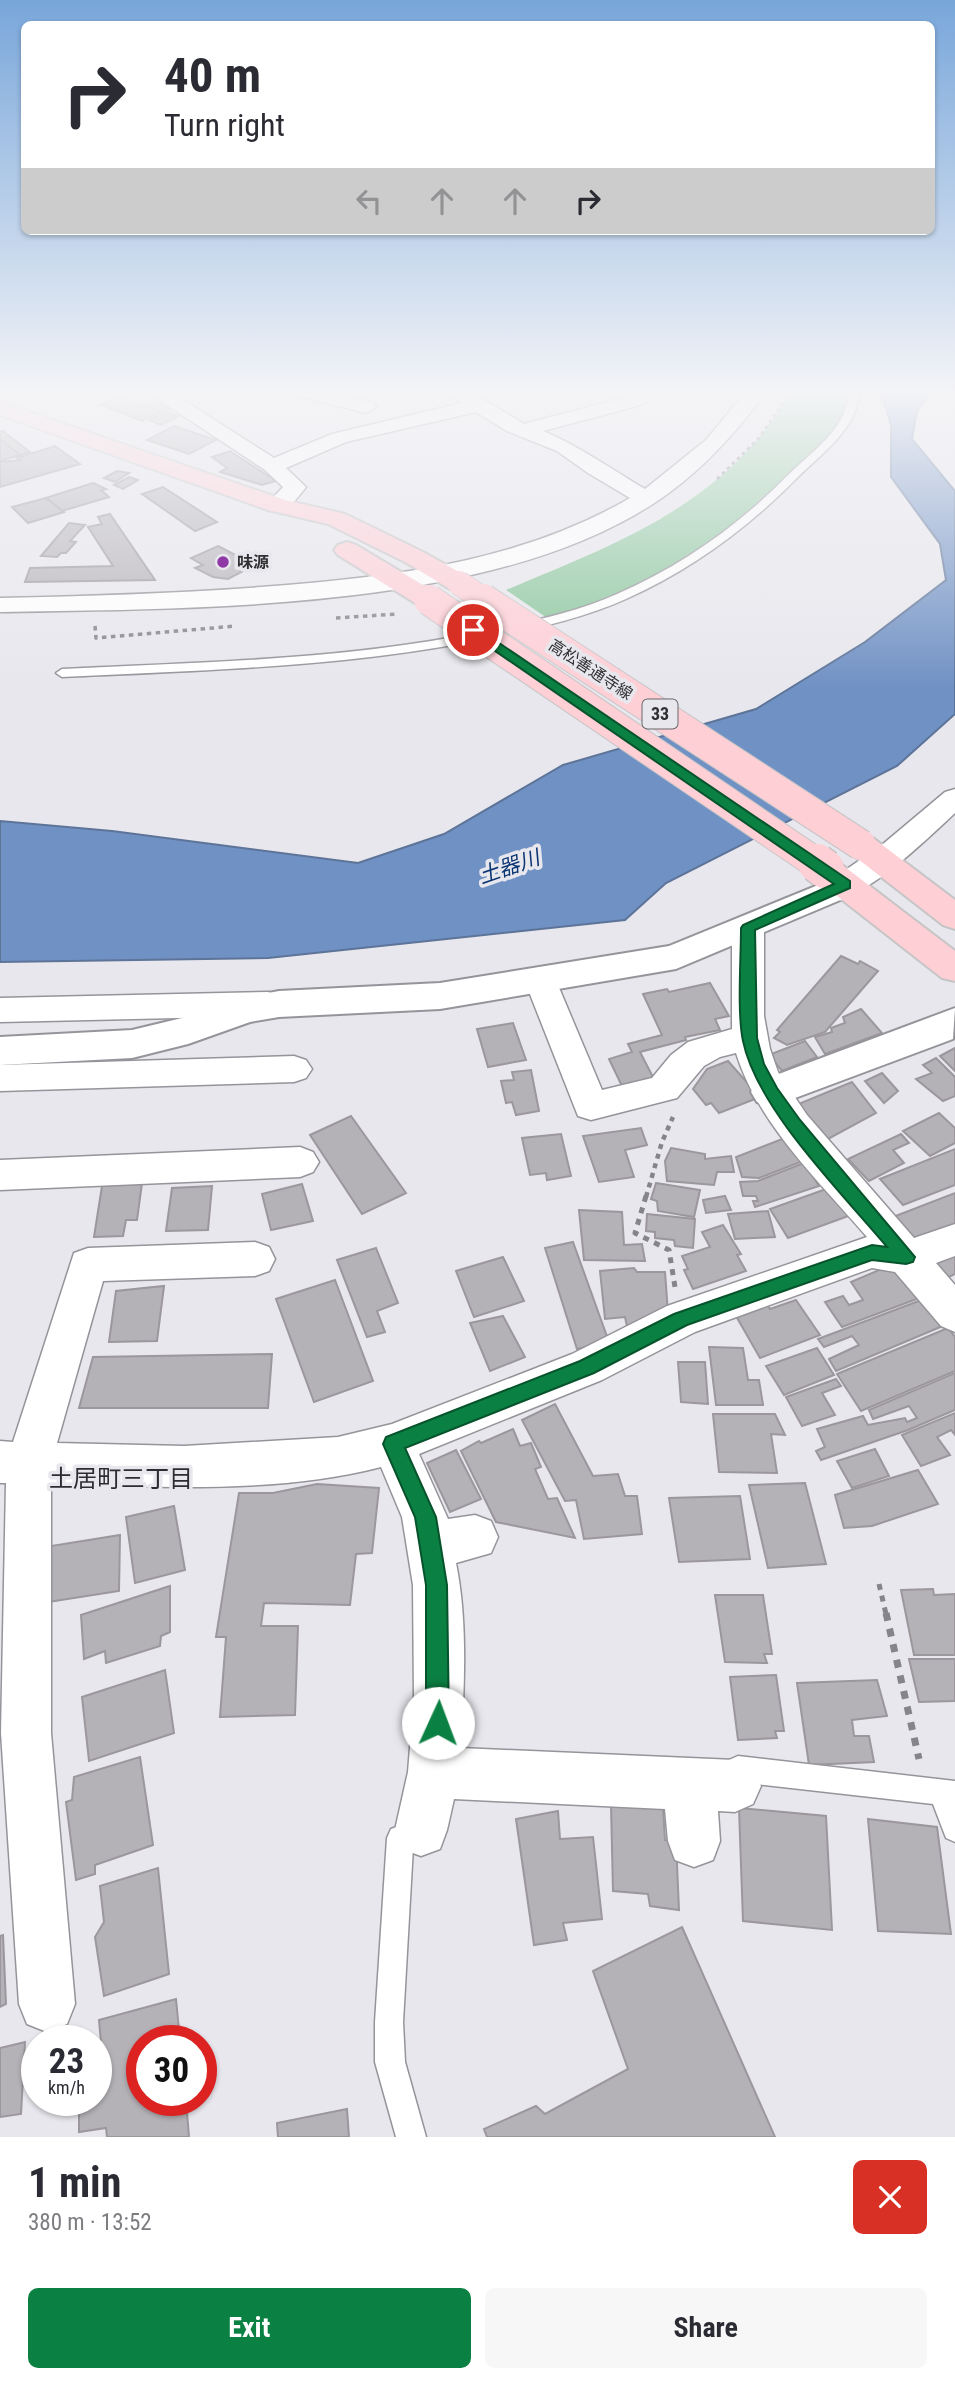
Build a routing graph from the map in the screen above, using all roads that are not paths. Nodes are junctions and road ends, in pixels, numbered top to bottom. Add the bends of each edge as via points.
1 (231, 489) edge
2 (293, 489) edge
3 (630, 489) edge
4 (659, 489) edge
5 (780, 489) edge
6 (646, 498) junction
7 (277, 505) junction
8 (452, 579) junction
9 (402, 583) junction
10 (0, 605) edge
11 (62, 673) dead end
12 (955, 798) edge
13 (872, 853) junction
14 (835, 877) junction
15 (955, 917) edge
16 (748, 928) junction
17 (955, 969) edge
18 (541, 979) junction
19 (279, 1004) junction
20 (0, 1010) edge
21 (955, 1021) edge
22 (750, 1038) junction
23 (0, 1051) edge
24 (294, 1069) dead end
25 (0, 1078) edge
26 (771, 1092) junction
27 (300, 1162) dead end
28 (0, 1175) edge
29 (955, 1240) edge
30 (906, 1257) junction
31 (255, 1259) dead end
32 (955, 1314) edge
33 (393, 1444) junction
34 (15, 1462) edge
35 (435, 1772) junction
36 (14, 1775) edge
37 (712, 1785) junction
38 (941, 1792) edge
39 (955, 1829) edge
40 (421, 1830) joint
41 (694, 1841) dead end
42 (47, 2004) dead end
43 (411, 2137) edge

1 - 7 main road, 高松善通寺線 / 33
2 - 7 street
3 - 6 street
4 - 6 street
5 - 11 lane via 737,529 685,564 620,597 550,620 458,643 353,657
6 - 8 street via 568,540
7 - 8 main road, 高松善通寺線 / 33 via 336,519
7 - 9 main road, 高松善通寺線 / 33
8 - 9 street
8 - 13 main road, 高松善通寺線 / 33, bridge
9 - 10 street via 178,601
9 - 14 main road, 高松善通寺線 / 33, bridge
12 - 13 street
13 - 14 street
13 - 15 main road, 高松善通寺線 / 33
14 - 16 street
14 - 17 main road, 高松善通寺線 / 33
16 - 18 street via 676,957
16 - 22 street
18 - 19 street via 440,996
18 - 22 street via 591,1106 664,1089 685,1059 705,1047
19 - 20 street
19 - 23 street via 132,1044
21 - 26 street
22 - 26 street via 756,1064
24 - 25 street
26 - 30 street
27 - 28 street
29 - 30 street
30 - 32 street
30 - 33 street via 872,1252 681,1319 587,1367
31 - 34 street via 88,1265
33 - 34 street via 338,1458 184,1467
33 - 35 street via 425,1517 452,1541 437,1585
34 - 36 street via 26,1720
35 - 37 street
35 - 40 street
36 - 42 street
37 - 38 lane via 738,1769
37 - 41 street
38 - 39 lane
40 - 43 lane via 400,1839 389,2022 390,2063

